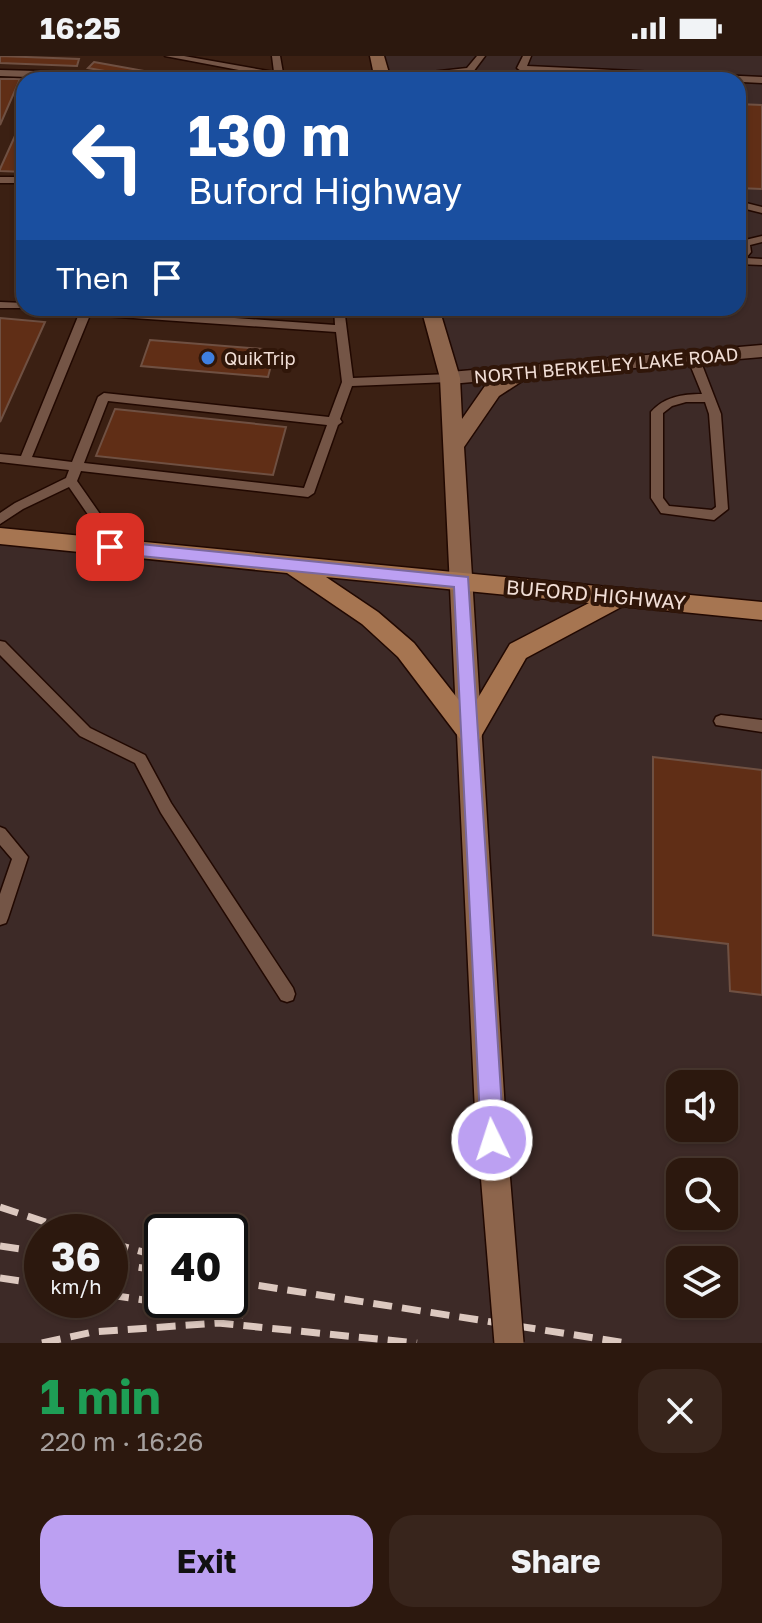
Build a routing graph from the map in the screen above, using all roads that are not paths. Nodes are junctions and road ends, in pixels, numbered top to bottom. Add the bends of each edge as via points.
1 (169, 56) edge
2 (481, 56) edge
3 (527, 56) edge
4 (262, 72) edge
5 (453, 72) edge
6 (601, 72) edge
7 (84, 316) edge
8 (157, 316) edge
9 (340, 316) edge
10 (432, 316) edge
11 (341, 329) junction
12 (762, 351) edge
13 (693, 357) junction
14 (529, 370) junction
15 (450, 378) junction
16 (348, 382) junction
17 (707, 398) junction
18 (336, 422) junction
19 (455, 445) junction
20 (0, 458) edge
21 (25, 460) junction
22 (76, 465) junction
23 (71, 481) junction
24 (0, 519) edge
25 (0, 536) edge
26 (110, 547) junction
27 (292, 565) junction
28 (462, 582) junction
29 (622, 596) junction
30 (762, 611) edge
31 (0, 646) edge
32 (721, 721) dead end
33 (762, 726) edge
34 (470, 733) junction
35 (0, 834) edge
36 (0, 918) edge
37 (287, 994) dead end
38 (509, 1343) edge

1 - 4 lane
2 - 5 lane via 470,70
3 - 6 lane via 521,68
7 - 21 lane
8 - 11 lane
9 - 11 lane
10 - 15 street, NORTH BERKELEY LAKE ROAD
11 - 16 lane
12 - 13 street, NORTH BERKELEY LAKE ROAD
13 - 14 street, NORTH BERKELEY LAKE ROAD
13 - 17 lane
14 - 15 street, NORTH BERKELEY LAKE ROAD
14 - 19 street via 492,391
15 - 16 lane
15 - 19 street, NORTH BERKELEY LAKE ROAD
16 - 18 lane
17 - 17 lane via 715,414 722,509 714,515 665,510 657,498 657,412 667,402
18 - 22 lane via 104,397
18 - 22 lane via 308,493
19 - 28 street, NORTH BERKELEY LAKE ROAD
20 - 21 lane
21 - 22 lane
22 - 23 lane
23 - 24 lane
23 - 26 lane
25 - 26 main road, BUFORD HIGHWAY
26 - 27 main road, BUFORD HIGHWAY
27 - 28 main road, BUFORD HIGHWAY
27 - 34 main road via 370,618 406,650
28 - 29 main road, BUFORD HIGHWAY
28 - 34 street, NORTH BERKELEY LAKE ROAD
29 - 30 main road, BUFORD HIGHWAY
29 - 34 main road via 518,651
31 - 37 lane via 85,732 140,759
32 - 33 lane
34 - 38 street, NORTH BERKELEY LAKE ROAD, bridge via 490,1111
35 - 36 lane via 20,857

